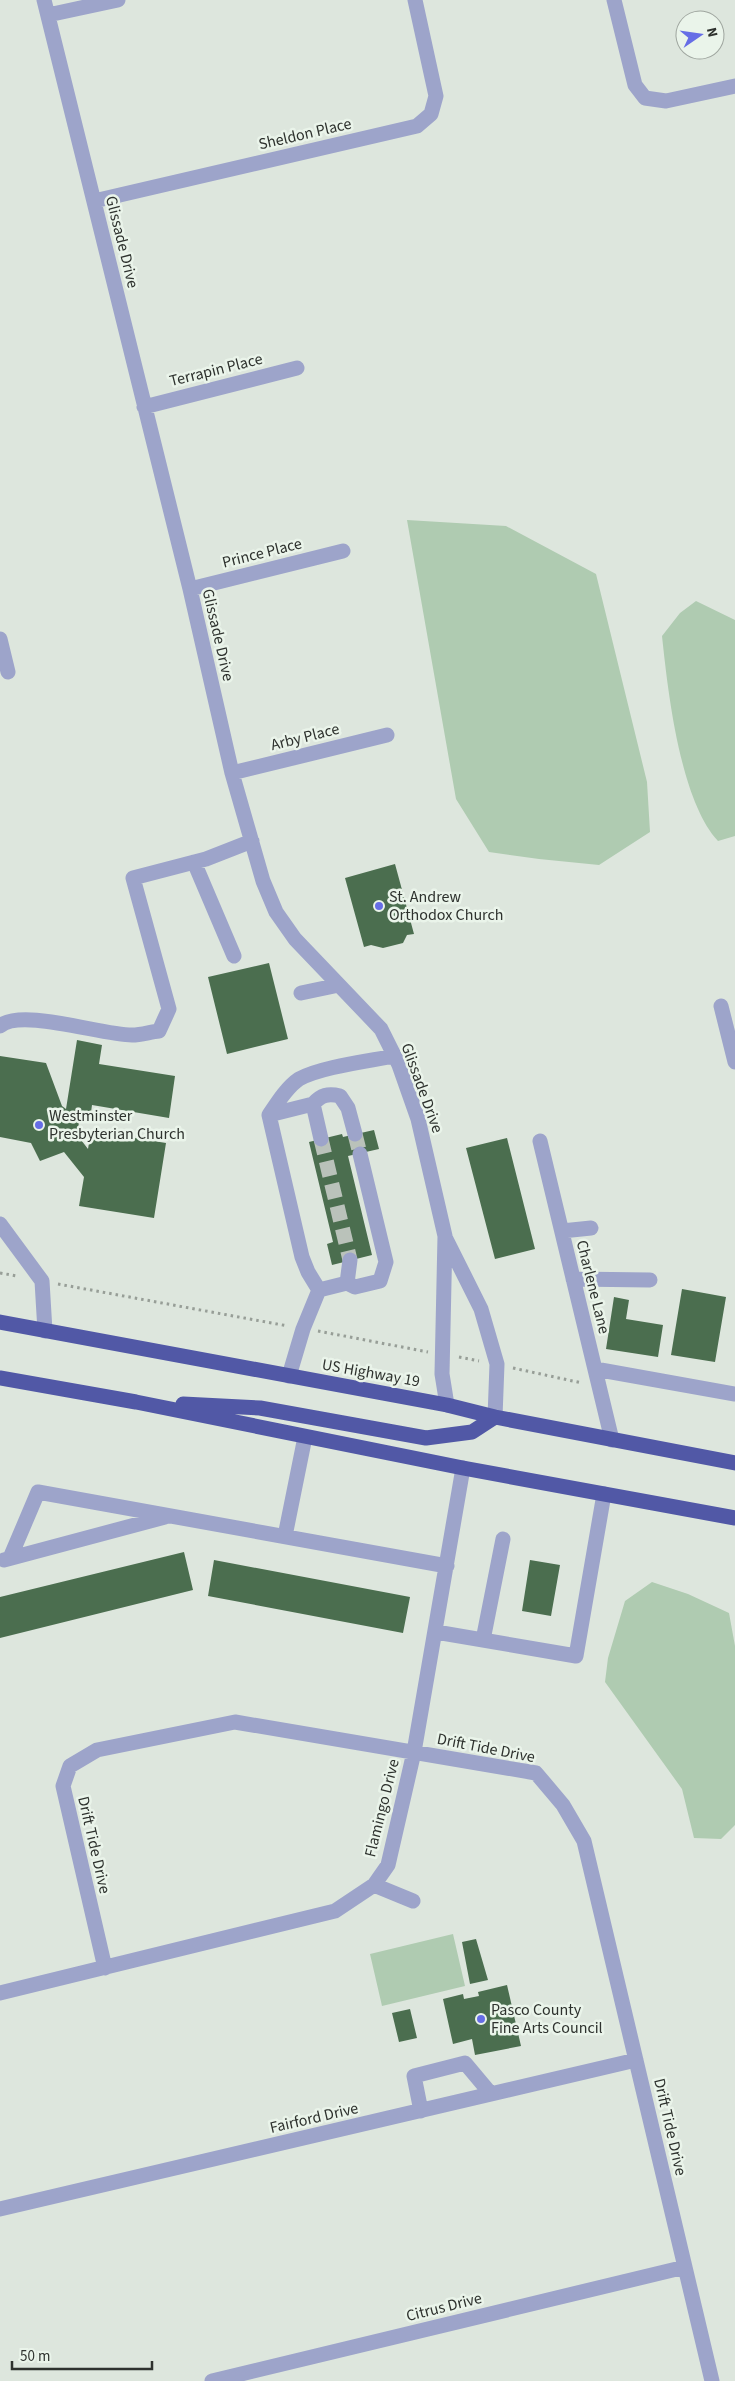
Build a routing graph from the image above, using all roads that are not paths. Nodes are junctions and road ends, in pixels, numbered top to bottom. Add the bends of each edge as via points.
1 (44, 0) edge
2 (118, 0) edge
3 (415, 0) edge
4 (614, 0) edge
5 (48, 15) junction
6 (735, 86) edge
7 (94, 200) junction
8 (296, 368) dead end
9 (144, 406) junction
10 (343, 552) dead end
11 (190, 589) junction
12 (0, 639) edge
13 (8, 672) dead end
14 (387, 735) dead end
15 (232, 773) junction
16 (252, 840) junction
17 (194, 862) junction
18 (234, 956) dead end
19 (339, 984) junction
20 (300, 993) dead end
21 (721, 1006) dead end
22 (0, 1026) edge
23 (394, 1056) junction
24 (735, 1062) edge
25 (312, 1104) junction
26 (269, 1115) junction
27 (355, 1134) tunnel mouth
28 (321, 1138) tunnel mouth
29 (540, 1142) dead end
30 (360, 1154) tunnel mouth
31 (0, 1224) edge
32 (591, 1228) dead end
33 (562, 1231) junction
34 (445, 1236) junction
35 (350, 1260) tunnel mouth
36 (573, 1279) junction
37 (650, 1280) dead end
38 (347, 1283) junction
39 (319, 1290) junction
40 (0, 1322) edge
41 (45, 1331) junction
42 (595, 1369) junction
43 (289, 1376) junction
44 (0, 1378) edge
45 (735, 1394) edge
46 (136, 1402) junction
47 (446, 1405) junction
48 (495, 1417) junction
49 (305, 1437) junction
50 (612, 1440) junction
51 (735, 1463) edge
52 (463, 1468) junction
53 (604, 1494) junction
54 (170, 1516) junction
55 (735, 1518) edge
56 (285, 1536) junction
57 (502, 1539) dead end
58 (5, 1560) edge
59 (447, 1566) junction
60 (436, 1632) junction
61 (483, 1640) junction
62 (414, 1752) junction
63 (374, 1885) junction
64 (413, 1901) dead end
65 (105, 1968) junction
66 (0, 1993) edge
67 (636, 2060) junction
68 (491, 2094) junction
69 (422, 2110) junction
70 (0, 2209) edge
71 (685, 2267) junction
72 (212, 2381) edge
73 (712, 2381) edge

1 - 5 street, Glissade Drive
2 - 5 street
3 - 7 street, Sheldon Place via 436,96 430,114 417,126
4 - 6 street via 632,76 645,98 666,102
5 - 7 street, Glissade Drive
7 - 9 street, Glissade Drive
8 - 9 street, Terrapin Place
9 - 11 street, Glissade Drive
10 - 11 street, Prince Place
11 - 15 street, Glissade Drive
12 - 13 street
14 - 15 street, Arby Place
15 - 16 street, Glissade Drive
16 - 17 street
16 - 19 street, Glissade Drive via 263,881 276,912 295,939
17 - 18 street
17 - 22 street via 133,878 169,1009 159,1032 131,1035 24,1019 6,1021
19 - 20 street
19 - 23 street, Glissade Drive via 381,1029
21 - 24 street
23 - 26 street via 299,1079
23 - 34 street, Glissade Drive via 418,1119
25 - 26 street
25 - 27 street via 319,1097 340,1096 348,1108
25 - 28 street
26 - 39 street via 302,1257
29 - 33 street, Charlene Lane
30 - 38 street via 386,1262 380,1281 355,1287
31 - 41 street via 42,1281
32 - 33 street
33 - 36 street, Charlene Lane
34 - 47 street, Glissade Drive via 442,1374
34 - 48 street, Glissade Drive via 481,1309 497,1364
35 - 38 street
36 - 37 street
36 - 42 street, Charlene Lane
38 - 39 street
39 - 43 street via 303,1328
40 - 41 highway, US Highway 19
41 - 43 highway, US Highway 19
42 - 45 street
42 - 50 street, Charlene Lane
43 - 47 highway, US Highway 19
44 - 46 highway
46 - 48 highway via 260,1408 426,1438 472,1432
46 - 49 highway
47 - 48 highway, US Highway 19
48 - 50 highway, US Highway 19
49 - 52 highway
49 - 56 street
50 - 51 highway, US Highway 19
52 - 53 highway
52 - 59 street, Flamingo Drive
53 - 55 highway
53 - 61 street via 576,1656
54 - 56 street
54 - 58 street
54 - 58 street via 38,1492
56 - 59 street
57 - 61 street
59 - 60 street, Flamingo Drive
60 - 61 street
60 - 62 street, Flamingo Drive
62 - 63 street, Flamingo Drive via 388,1865
62 - 65 street, Drift Tide Drive via 235,1722 97,1750 70,1766 63,1786
62 - 67 street, Drift Tide Drive via 536,1773 563,1805 584,1841
63 - 64 street
63 - 65 street, Flamingo Drive via 335,1911
65 - 66 street, Flamingo Drive
67 - 68 street, Fairford Drive
67 - 71 street, Drift Tide Drive
68 - 69 street, Fairford Drive
68 - 69 street via 465,2064 414,2076
69 - 70 street, Fairford Drive
71 - 72 street, Citrus Drive
71 - 73 street, Drift Tide Drive

